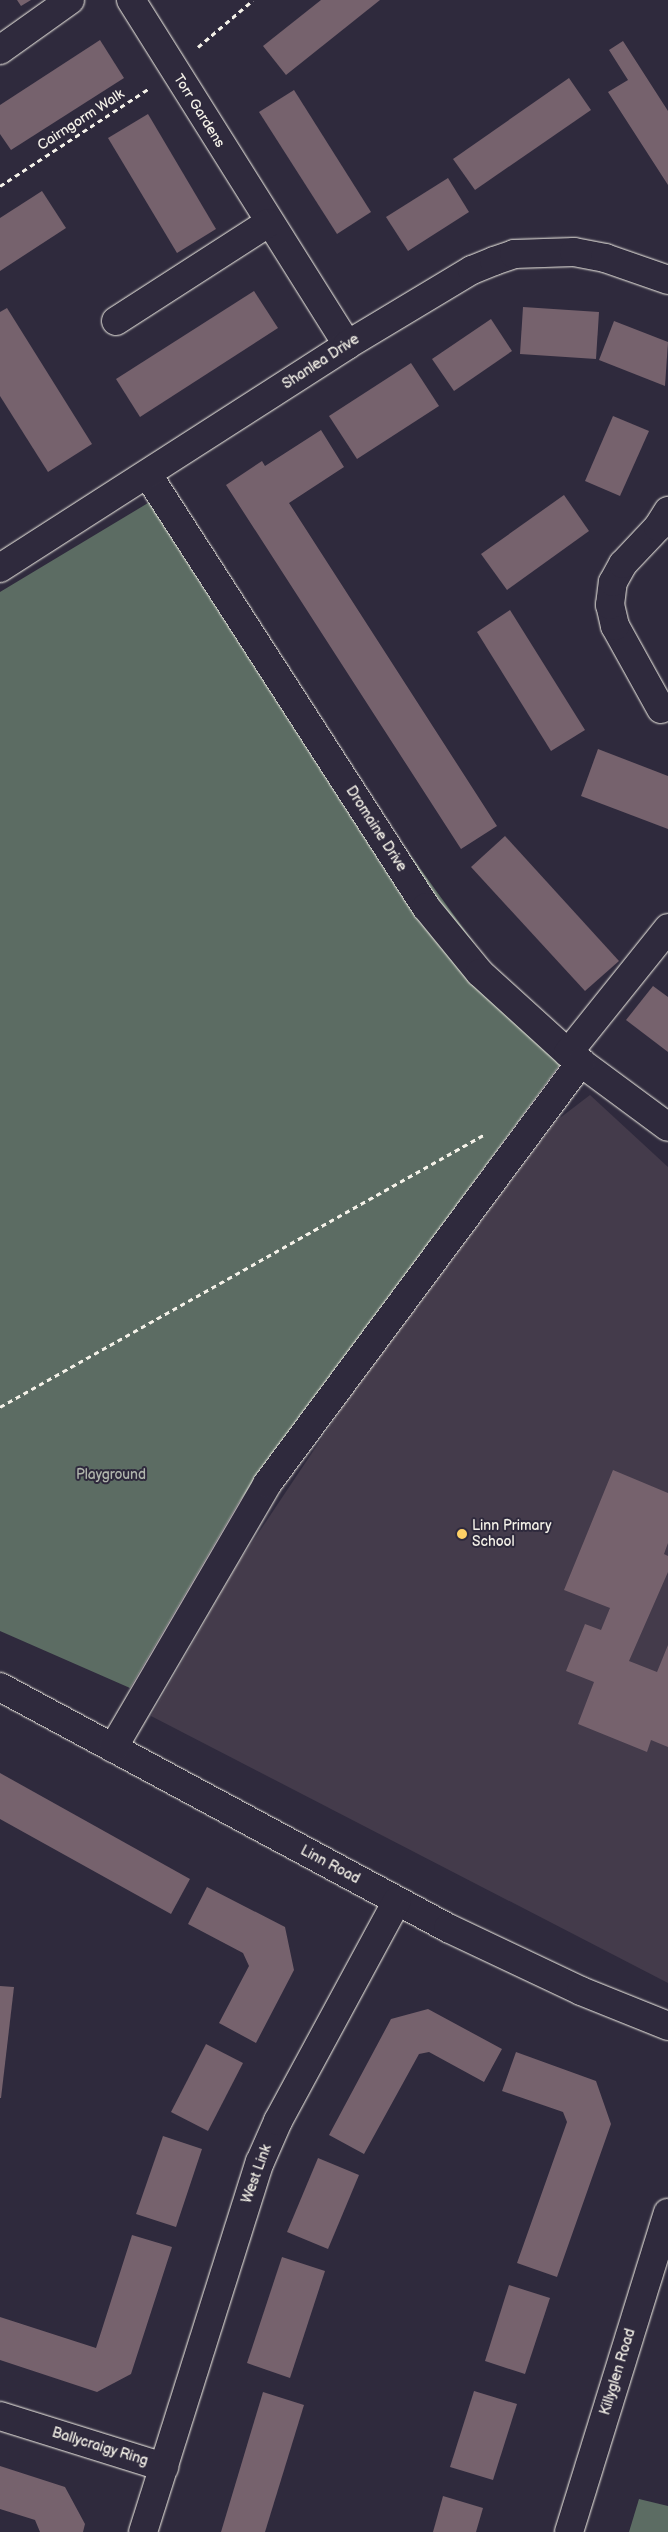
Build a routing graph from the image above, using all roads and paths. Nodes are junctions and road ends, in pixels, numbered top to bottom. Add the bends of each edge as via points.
1 (70, 0) edge
2 (131, 0) edge
3 (253, 0) edge
4 (0, 50) edge
5 (175, 72) junction
6 (0, 186) edge
7 (268, 223) junction
8 (668, 280) edge
9 (116, 321) dead end
10 (346, 345) junction
11 (148, 475) junction
12 (668, 511) edge
13 (0, 568) edge
14 (661, 709) dead end
15 (668, 928) edge
16 (574, 1057) junction
17 (668, 1127) edge
18 (495, 1129) dead end
19 (0, 1407) edge
20 (0, 1687) edge
21 (113, 1748) junction
22 (397, 1901) junction
23 (668, 2026) edge
24 (668, 2213) edge
25 (0, 2416) edge
26 (164, 2467) junction
27 (143, 2532) edge
28 (568, 2532) edge

1 - 4 street
2 - 5 street, Torr Gardens
3 - 5 path, Cairngorm Walk via 214,31
5 - 6 path, Cairngorm Walk
5 - 7 street, Torr Gardens
7 - 9 street
7 - 10 street, Torr Gardens
8 - 10 street, Shanlea Drive via 588,254 514,254 472,270
10 - 11 street, Shanlea Drive
11 - 13 street, Shanlea Drive
11 - 16 street, Dromaine Drive via 426,907 480,972
12 - 14 street via 658,527 623,564 613,582 610,606 615,626
15 - 16 street
16 - 17 street, Dromaine Drive
16 - 21 street via 272,1477
18 - 19 path
20 - 21 street, Linn Road
21 - 22 street, Linn Road
22 - 23 street, Linn Road via 491,1950
22 - 26 street, West Link via 268,2141
24 - 28 street, Killyglen Road
25 - 26 street, Ballycraigy Ring
26 - 27 street, Ballycraigy Ring

